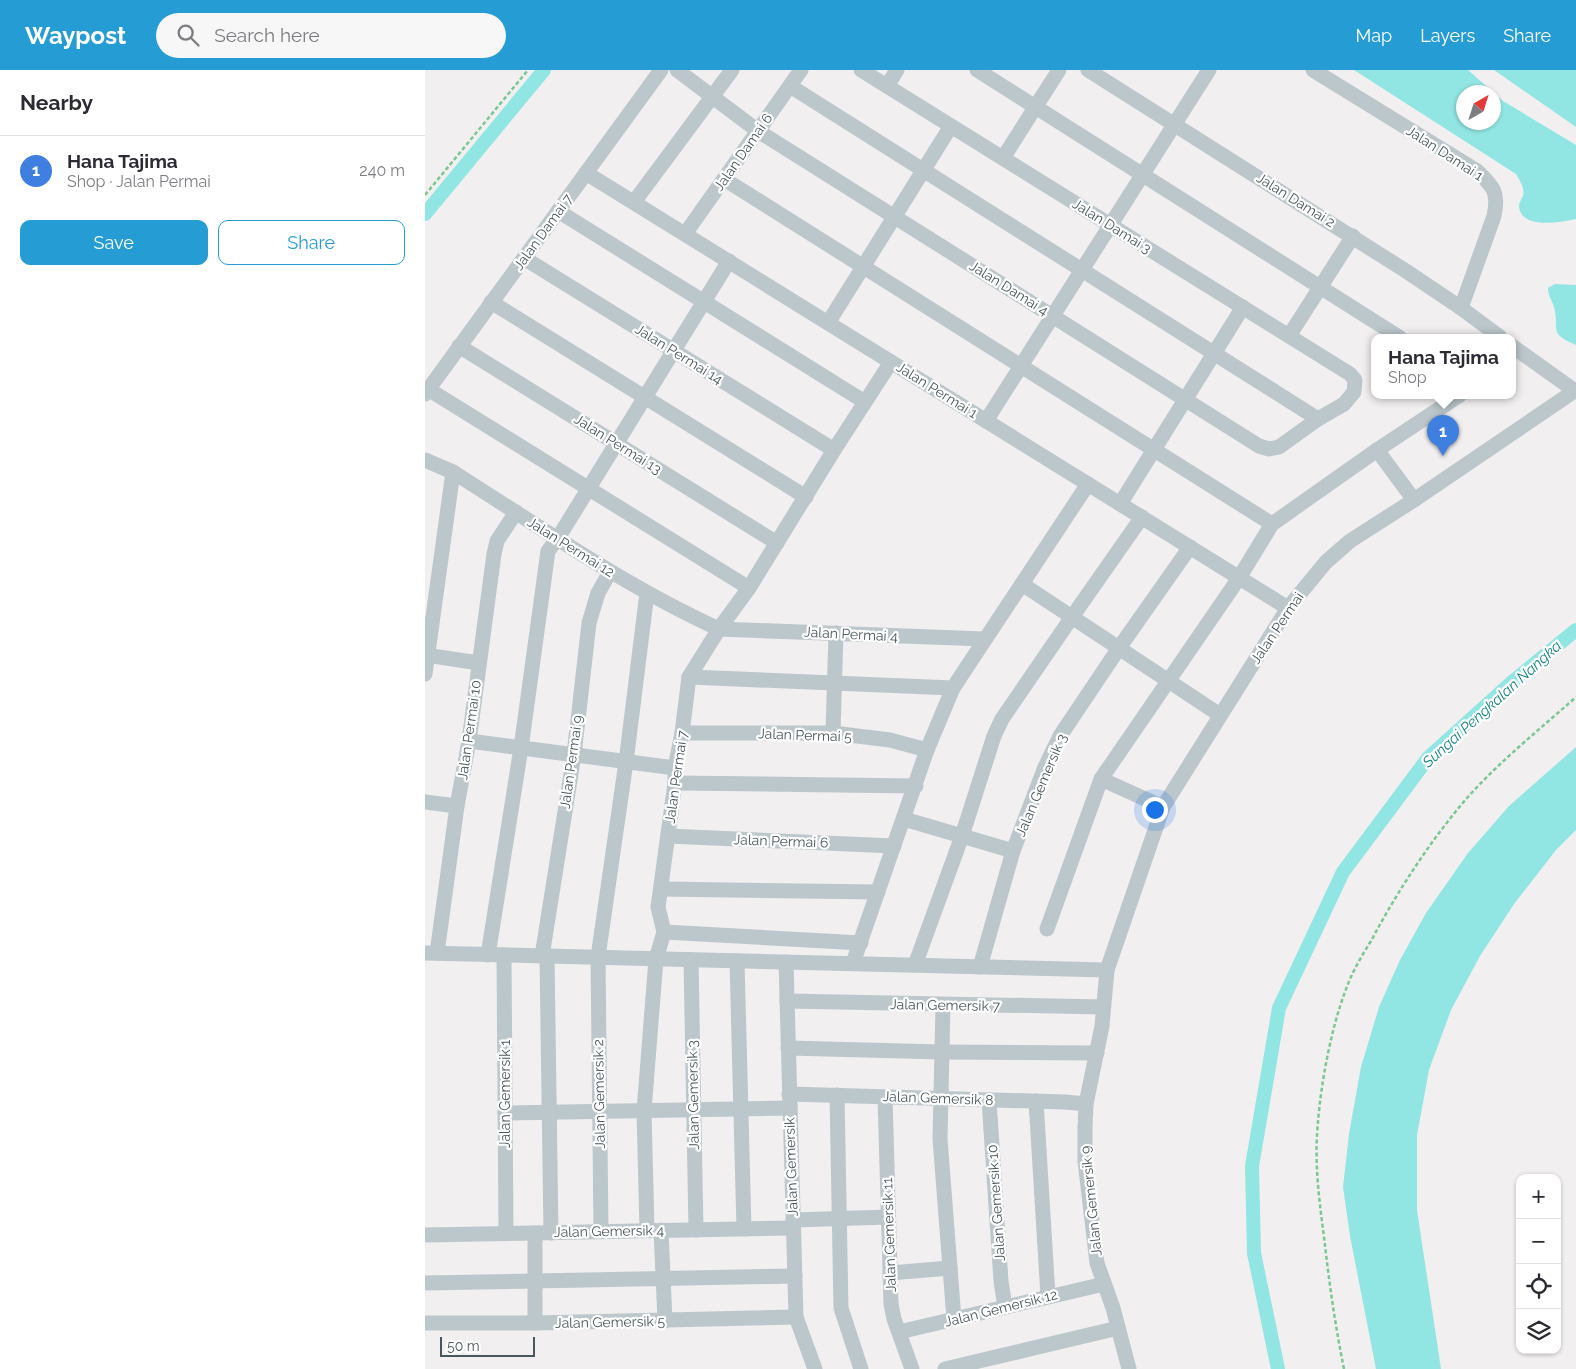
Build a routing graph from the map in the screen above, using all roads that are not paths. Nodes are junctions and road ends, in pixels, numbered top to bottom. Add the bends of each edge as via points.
1 (661, 70) edge
2 (677, 70) edge
3 (732, 70) edge
4 (801, 70) edge
5 (861, 70) edge
6 (897, 70) edge
7 (977, 70) edge
8 (1059, 70) edge
9 (1088, 70) edge
10 (1209, 70) edge
11 (1313, 70) edge
12 (790, 86) junction
13 (887, 86) junction
14 (713, 97) junction
15 (1036, 107) junction
16 (1174, 123) junction
17 (951, 126) junction
18 (758, 130) junction
19 (1003, 158) junction
20 (923, 170) junction
21 (586, 173) junction
22 (1141, 174) junction
23 (724, 179) junction
24 (633, 202) junction
25 (558, 211) junction
26 (894, 216) junction
27 (1109, 224) junction
28 (685, 234) junction
29 (1353, 236) junction
30 (524, 258) junction
31 (729, 261) junction
32 (863, 266) junction
33 (1081, 269) junction
34 (1320, 287) junction
35 (491, 302) junction
36 (704, 302) junction
37 (1243, 307) junction
38 (1461, 308) junction
39 (1052, 316) junction
40 (828, 322) junction
41 (1394, 334) edge
42 (1496, 334) edge
43 (1289, 336) junction
44 (459, 346) junction
45 (673, 351) junction
46 (1214, 353) junction
47 (1516, 354) edge
48 (891, 362) junction
49 (1020, 366) junction
50 (1575, 390) edge
51 (427, 391) edge
52 (645, 397) junction
53 (1454, 399) edge
54 (1185, 400) junction
55 (865, 402) junction
56 (1319, 419) junction
57 (986, 421) junction
58 (616, 443) junction
59 (834, 450) junction
60 (1154, 450) junction
61 (1377, 450) junction
62 (425, 460) edge
63 (453, 472) junction
64 (1088, 484) junction
65 (589, 488) junction
66 (806, 497) junction
67 (1414, 500) junction
68 (1120, 504) junction
69 (516, 512) junction
70 (1142, 517) junction
71 (1272, 524) junction
72 (558, 538) junction
73 (777, 543) junction
74 (1190, 547) junction
75 (610, 572) junction
76 (1239, 578) junction
77 (1022, 584) junction
78 (749, 588) junction
79 (647, 593) junction
80 (1288, 608) junction
81 (1072, 617) junction
82 (719, 630) junction
83 (836, 633) junction
84 (984, 639) junction
85 (1119, 648) junction
86 (426, 655) edge
87 (479, 663) junction
88 (425, 674) edge
89 (689, 677) junction
90 (1169, 681) junction
91 (835, 683) junction
92 (953, 688) junction
93 (1220, 715) junction
94 (682, 733) junction
95 (833, 733) junction
96 (469, 742) junction
97 (521, 748) junction
98 (927, 750) junction
99 (574, 755) junction
100 (626, 762) junction
101 (675, 775) junction
102 (1101, 779) junction
103 (916, 786) junction
104 (425, 802) edge
105 (457, 806) junction
106 (1163, 807) junction
107 (904, 819) junction
108 (668, 836) junction
109 (962, 836) junction
110 (895, 846) junction
111 (1013, 851) junction
112 (661, 889) junction
113 (878, 892) junction
114 (1047, 929) dead end
115 (664, 932) junction
116 (861, 943) junction
117 (431, 953) edge
118 (488, 955) junction
119 (504, 955) junction
120 (545, 956) junction
121 (598, 957) junction
122 (656, 959) junction
123 (691, 960) junction
124 (737, 961) junction
125 (786, 962) junction
126 (853, 964) junction
127 (915, 965) junction
128 (980, 967) junction
129 (1107, 970) junction
130 (787, 1001) junction
131 (943, 1005) junction
132 (1103, 1007) junction
133 (788, 1048) junction
134 (942, 1052) junction
135 (1097, 1053) junction
136 (837, 1095) junction
137 (885, 1097) junction
138 (940, 1098) junction
139 (989, 1100) junction
140 (789, 1101) junction
141 (1036, 1101) junction
142 (1087, 1104) junction
143 (741, 1109) junction
144 (693, 1110) junction
145 (644, 1111) junction
146 (550, 1112) junction
147 (599, 1112) junction
148 (505, 1113) junction
149 (888, 1217) junction
150 (839, 1219) junction
151 (793, 1224) junction
152 (744, 1229) junction
153 (654, 1230) junction
154 (696, 1230) junction
155 (601, 1231) junction
156 (551, 1232) junction
157 (506, 1233) junction
158 (535, 1233) junction
159 (425, 1235) edge
160 (950, 1268) junction
161 (890, 1272) junction
162 (795, 1276) junction
163 (663, 1278) junction
164 (535, 1280) junction
165 (425, 1283) edge
166 (1104, 1284) junction
167 (1048, 1296) junction
168 (1005, 1306) junction
169 (796, 1317) junction
170 (954, 1319) junction
171 (665, 1320) junction
172 (425, 1323) edge
173 (535, 1323) junction
174 (1118, 1328) junction
175 (899, 1332) junction
176 (815, 1369) edge
177 (861, 1369) edge
178 (912, 1369) edge
179 (945, 1369) edge
180 (1129, 1369) edge

1 - 21 street, Jalan Damai 7
2 - 14 street, Jalan Damai 4
3 - 14 street
4 - 12 street, Jalan Damai 6
5 - 13 street, Jalan Damai 3
6 - 13 street
7 - 15 street
8 - 15 street
9 - 16 street, Jalan Damai 2
10 - 16 street
11 - 38 street, Jalan Damai 1 via 1477,171 1495,192 1494,216
12 - 18 street, Jalan Damai 6
12 - 20 street
13 - 17 street, Jalan Damai 3
14 - 18 street, Jalan Damai 4
14 - 24 street
15 - 19 street
15 - 22 street
16 - 22 street
16 - 29 street, Jalan Damai 2
17 - 19 street, Jalan Damai 3
17 - 20 street
18 - 23 street, Jalan Damai 6
18 - 26 street, Jalan Damai 4
19 - 27 street, Jalan Damai 3
20 - 26 street
20 - 33 street
21 - 24 street, Jalan Permai 1
21 - 25 street, Jalan Damai 7
22 - 27 street
22 - 34 street
23 - 28 street, Jalan Damai 6
23 - 32 street
24 - 28 street, Jalan Permai 1
25 - 30 street, Jalan Damai 7
25 - 36 street
26 - 32 street
26 - 39 street, Jalan Damai 4
27 - 33 street
27 - 37 street, Jalan Damai 3
28 - 31 street, Jalan Permai 1
29 - 34 street
29 - 38 street, Jalan Damai 2
30 - 35 street, Jalan Damai 7
30 - 45 street, Jalan Permai 14
31 - 36 street
31 - 40 street, Jalan Permai 1
32 - 40 street
32 - 49 street
33 - 39 street
33 - 46 street
34 - 41 street
34 - 43 street
35 - 44 street, Jalan Damai 7
35 - 52 street
36 - 45 street
36 - 55 street
37 - 43 street, Jalan Damai 3
37 - 46 street
38 - 42 street, Jalan Damai 2
39 - 49 street
39 - 54 street, Jalan Damai 4
40 - 48 street, Jalan Permai 1
43 - 56 street, Jalan Damai 3 via 1355,380 1354,392 1344,404
44 - 51 street, Jalan Damai 7
44 - 58 street, Jalan Permai 13
45 - 52 street
45 - 59 street, Jalan Permai 14
46 - 54 street
46 - 56 street
47 - 50 street
48 - 55 street, Jalan Permai 7
48 - 57 street, Jalan Permai 1
49 - 57 street
49 - 60 street
50 - 67 street, Jalan Permai
51 - 65 street
52 - 58 street
52 - 66 street
53 - 61 street
54 - 56 street, Jalan Damai 4 via 1269,449 1279,447
54 - 60 street
55 - 59 street, Jalan Permai 7
57 - 64 street, Jalan Permai 1
58 - 65 street
58 - 73 street, Jalan Permai 13
59 - 66 street, Jalan Permai 7
60 - 68 street
60 - 71 street
61 - 67 street
61 - 71 street
62 - 63 street, Jalan Permai 12
63 - 69 street, Jalan Permai 12
63 - 86 street
64 - 68 street, Jalan Permai 1
64 - 77 street
65 - 72 street
65 - 78 street
66 - 73 street, Jalan Permai 7
67 - 80 street, Jalan Permai via 1350,541 1326,562
68 - 70 street, Jalan Permai 1
69 - 72 street, Jalan Permai 12
69 - 87 street, Jalan Permai 10 via 497,541
70 - 74 street, Jalan Permai 1
70 - 81 street
71 - 76 street
72 - 75 street, Jalan Permai 12
72 - 97 street via 548,551
73 - 78 street, Jalan Permai 7
74 - 76 street, Jalan Permai 1
74 - 85 street, Jalan Gemersik 3
75 - 79 street, Jalan Permai 12
75 - 99 street, Jalan Permai 9 via 598,593 589,623
76 - 80 street, Jalan Permai 1
76 - 90 street
77 - 81 street
77 - 84 street
78 - 82 street, Jalan Permai 7
79 - 82 street, Jalan Permai 12
79 - 100 street, Jalan Gemersik 2
80 - 93 street, Jalan Permai
81 - 85 street
81 - 109 street via 1002,719
82 - 83 street, Jalan Permai 4
82 - 89 street, Jalan Permai 7
83 - 84 street, Jalan Permai 4
83 - 91 street
84 - 92 street
85 - 90 street
85 - 111 street, Jalan Gemersik 3 via 1060,736
86 - 87 street
86 - 88 street
87 - 96 street, Jalan Permai 10
89 - 91 street
89 - 94 street, Jalan Permai 7
90 - 93 street
90 - 102 street
91 - 92 street
91 - 95 street
92 - 98 street
93 - 106 street, Jalan Permai
94 - 95 street, Jalan Permai 5
94 - 101 street, Jalan Permai 7
95 - 98 street, Jalan Permai 5 via 890,740
96 - 97 street
96 - 105 street, Jalan Permai 10
97 - 99 street
97 - 118 street
98 - 103 street
99 - 100 street
99 - 120 street, Jalan Permai 9
100 - 101 street
100 - 121 street, Jalan Gemersik 2
101 - 103 street
101 - 108 street, Jalan Permai 7
102 - 106 street
102 - 114 street
103 - 107 street
104 - 105 street
105 - 117 street, Jalan Permai 10
106 - 129 street, Jalan Permai
107 - 109 street
107 - 110 street
108 - 110 street, Jalan Permai 6
108 - 112 street, Jalan Permai 7
109 - 111 street
109 - 127 street
110 - 113 street
111 - 128 street, Jalan Gemersik 3
112 - 113 street
112 - 115 street, Jalan Permai 7 via 658,907
113 - 116 street
115 - 116 street
115 - 122 street
116 - 126 street
117 - 118 street
118 - 119 street
119 - 120 street
119 - 148 street, Jalan Gemersik 1
120 - 121 street
120 - 146 street, Jalan Permai 9
121 - 122 street
121 - 147 street, Jalan Gemersik 2
122 - 123 street
122 - 145 street
123 - 124 street
123 - 144 street, Jalan Gemersik 3
124 - 125 street
124 - 143 street
125 - 126 street
125 - 130 street, Jalan Gemersik
126 - 127 street
127 - 128 street
128 - 129 street
129 - 132 street, Jalan Gemersik 9
130 - 131 street, Jalan Gemersik 7
130 - 133 street, Jalan Gemersik
131 - 132 street, Jalan Gemersik 7
131 - 134 street
132 - 135 street, Jalan Gemersik 9
133 - 134 street
133 - 140 street, Jalan Gemersik
134 - 135 street
134 - 138 street
135 - 142 street, Jalan Gemersik 9
136 - 137 street, Jalan Gemersik 8
136 - 140 street, Jalan Gemersik 8
136 - 150 street
137 - 138 street, Jalan Gemersik 8
137 - 149 street, Jalan Gemersik 11
138 - 139 street, Jalan Gemersik 8
138 - 160 street
139 - 141 street, Jalan Gemersik 8
139 - 168 street, Jalan Gemersik 10
140 - 143 street, Jalan Gemersik 8
140 - 151 street, Jalan Gemersik
141 - 142 street, Jalan Gemersik 8
141 - 167 street
142 - 166 street, Jalan Gemersik 9 via 1085,1161 1097,1263
143 - 144 street, Jalan Gemersik 8
143 - 152 street
144 - 145 street, Jalan Gemersik 8
144 - 154 street, Jalan Gemersik 3
145 - 147 street, Jalan Gemersik 8
145 - 153 street
146 - 147 street, Jalan Gemersik 8
146 - 148 street, Jalan Gemersik 8
146 - 156 street, Jalan Permai 9
147 - 155 street, Jalan Gemersik 2
148 - 157 street, Jalan Gemersik 1
149 - 150 street, Jalan Gemersik 4
149 - 161 street, Jalan Gemersik 11
150 - 151 street, Jalan Gemersik 4
150 - 177 street via 841,1308
151 - 152 street, Jalan Gemersik 4
151 - 162 street, Jalan Gemersik
152 - 154 street, Jalan Gemersik 4
153 - 154 street, Jalan Gemersik 4
153 - 155 street, Jalan Gemersik 4
153 - 163 street
155 - 156 street, Jalan Gemersik 4
156 - 158 street, Jalan Gemersik 4
157 - 158 street, Jalan Gemersik 4
157 - 159 street, Jalan Gemersik 4
158 - 164 street
160 - 161 street
160 - 170 street
161 - 175 street, Jalan Gemersik 11 via 891,1304
162 - 163 street
162 - 169 street, Jalan Gemersik
163 - 164 street
163 - 171 street
164 - 165 street
164 - 173 street
166 - 167 street, Jalan Gemersik 12
166 - 174 street, Jalan Gemersik 9
167 - 168 street, Jalan Gemersik 12
168 - 170 street, Jalan Gemersik 12
169 - 171 street, Jalan Gemersik 5
169 - 176 street, Jalan Gemersik
170 - 175 street, Jalan Gemersik 12
171 - 173 street, Jalan Gemersik 5
172 - 173 street, Jalan Gemersik 5
174 - 179 street
174 - 180 street, Jalan Gemersik 9
175 - 178 street, Jalan Gemersik 11

